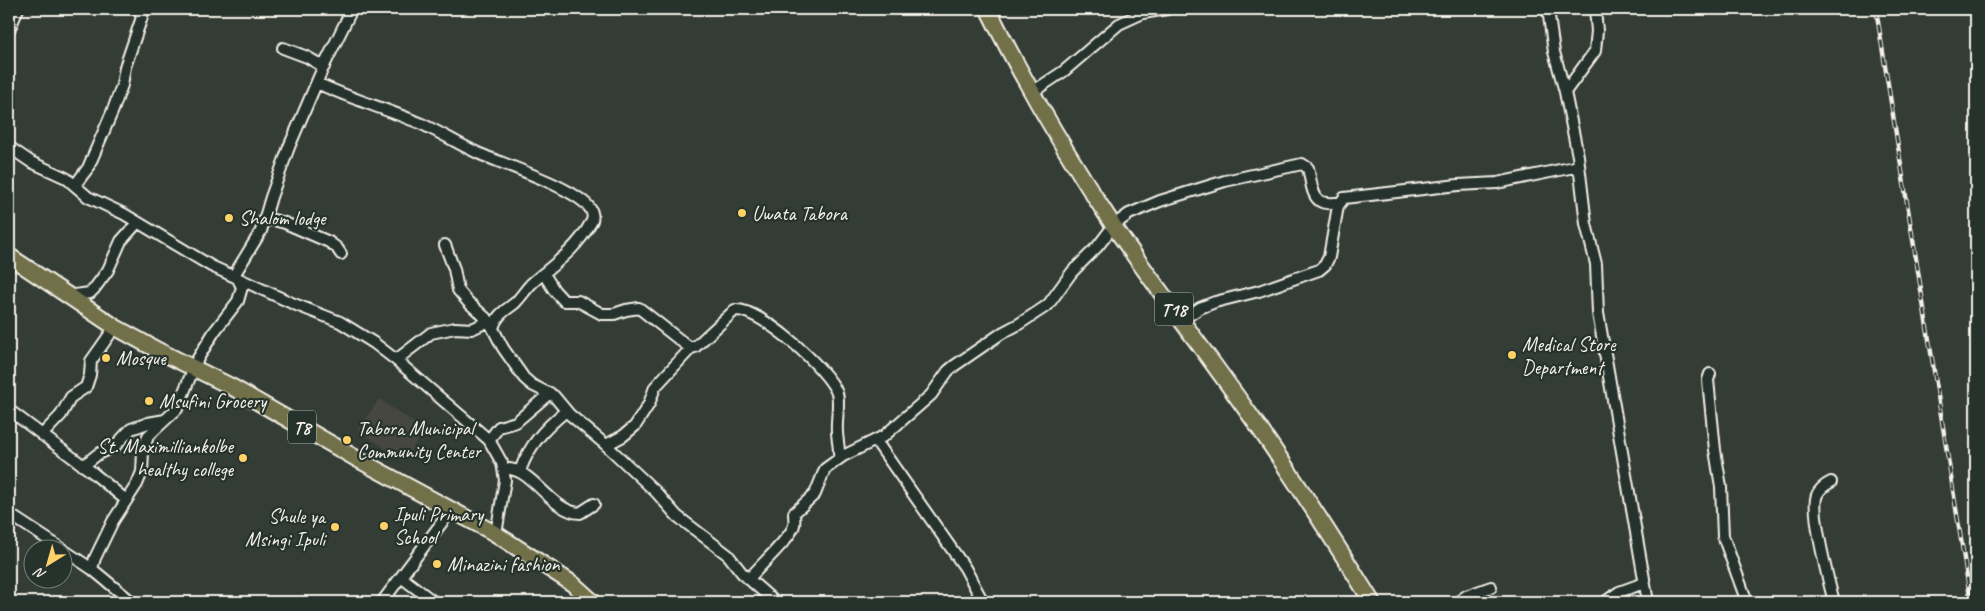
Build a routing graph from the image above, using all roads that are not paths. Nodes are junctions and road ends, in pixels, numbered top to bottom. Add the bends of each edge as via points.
1 (18, 9) edge
2 (138, 9) edge
3 (352, 9) edge
4 (988, 9) edge
5 (1166, 9) edge
6 (1548, 9) edge
7 (1595, 9) edge
8 (9, 30) edge
9 (283, 48) dead end
10 (324, 66) junction
11 (317, 83) junction
12 (1565, 92) junction
13 (1031, 93) junction
14 (9, 146) edge
15 (1579, 166) junction
16 (75, 185) junction
17 (1339, 203) junction
18 (266, 218) junction
19 (137, 223) junction
20 (1114, 225) junction
21 (446, 245) dead end
22 (341, 254) dead end
23 (9, 256) edge
24 (544, 274) junction
25 (237, 278) junction
26 (66, 296) junction
27 (1182, 320) junction
28 (491, 324) junction
29 (115, 327) junction
30 (692, 347) junction
31 (396, 360) junction
32 (192, 368) junction
33 (1710, 374) dead end
34 (550, 393) junction
35 (9, 410) edge
36 (566, 411) junction
37 (167, 420) junction
38 (42, 435) junction
39 (488, 440) junction
40 (876, 441) junction
41 (606, 445) junction
42 (840, 458) junction
43 (83, 466) junction
44 (503, 469) junction
45 (520, 471) junction
46 (1831, 482) dead end
47 (126, 500) junction
48 (594, 504) dead end
49 (452, 510) junction
50 (9, 514) edge
51 (496, 534) junction
52 (45, 538) edge
53 (72, 556) edge
54 (92, 569) junction
55 (400, 577) junction
56 (749, 580) junction
57 (1644, 583) junction
58 (1491, 587) dead end
59 (1976, 601) edge
60 (132, 602) edge
61 (382, 602) edge
62 (434, 602) edge
63 (593, 602) edge
64 (775, 602) edge
65 (983, 602) edge
66 (1372, 602) edge
67 (1458, 602) edge
68 (1605, 602) edge
69 (1648, 602) edge
70 (1747, 602) edge
71 (1834, 602) edge
72 (1972, 602) edge

1 - 8 street
2 - 16 street via 142,17 124,67 121,90 88,168
3 - 10 street
4 - 13 highway, T18
5 - 13 street via 1119,24 1064,71
6 - 12 street
7 - 12 street via 1595,51
9 - 10 street
10 - 11 street
11 - 18 street via 288,147
11 - 24 street via 414,121 479,154 530,173 585,203 593,215 590,225 569,254
12 - 15 street
13 - 20 highway, T18
14 - 16 street via 31,162
15 - 17 street via 1497,183 1348,197
15 - 57 street via 1586,224 1596,264 1598,313
16 - 19 street via 88,197
17 - 20 street via 1318,199 1308,168 1302,164 1167,198 1139,209
17 - 27 street via 1329,257 1319,270 1259,291 1214,302
18 - 22 street via 329,242
18 - 25 street via 261,232 239,266
19 - 25 street
19 - 26 street via 121,241 108,270 94,289 90,293
20 - 27 highway, T18
20 - 40 street via 1072,272 1050,304 954,366 930,396
21 - 28 street via 458,290
23 - 26 highway, T8
24 - 28 street
24 - 30 street via 564,301 578,301 595,311 609,314 639,308
25 - 31 street via 340,322
25 - 32 street via 242,287 238,301
26 - 29 highway, T8
27 - 66 highway, T18 via 1251,416
28 - 31 street via 431,333
28 - 34 street via 502,348 524,378
29 - 32 highway, T8
29 - 38 street via 90,361 86,387 72,398
30 - 41 street via 655,387 635,426
30 - 42 street via 735,310 748,312 775,328 812,360 835,390
31 - 39 street
32 - 37 street via 177,409
32 - 49 highway, T8
33 - 70 street via 1723,536
34 - 36 street
34 - 39 street via 516,422 499,427
35 - 38 street
36 - 41 street
36 - 45 street via 540,434
37 - 43 street via 131,429 115,446
37 - 47 street via 148,436 142,452 140,478
38 - 43 street
39 - 44 street
40 - 42 street
40 - 65 street via 964,568
41 - 56 street via 677,516 728,555
42 - 56 street via 825,469 815,494 794,513 792,530
43 - 47 street
44 - 45 street
44 - 51 street via 505,480
45 - 48 street via 571,511 580,513
46 - 71 street via 1817,494 1815,511
47 - 54 street
49 - 51 highway, T8
49 - 55 street
50 - 52 street
51 - 63 highway, T8 via 573,584
53 - 54 street
54 - 60 street
55 - 61 street
55 - 62 street
56 - 64 street
57 - 68 street via 1619,592
57 - 69 street
58 - 67 street
59 - 72 main road

